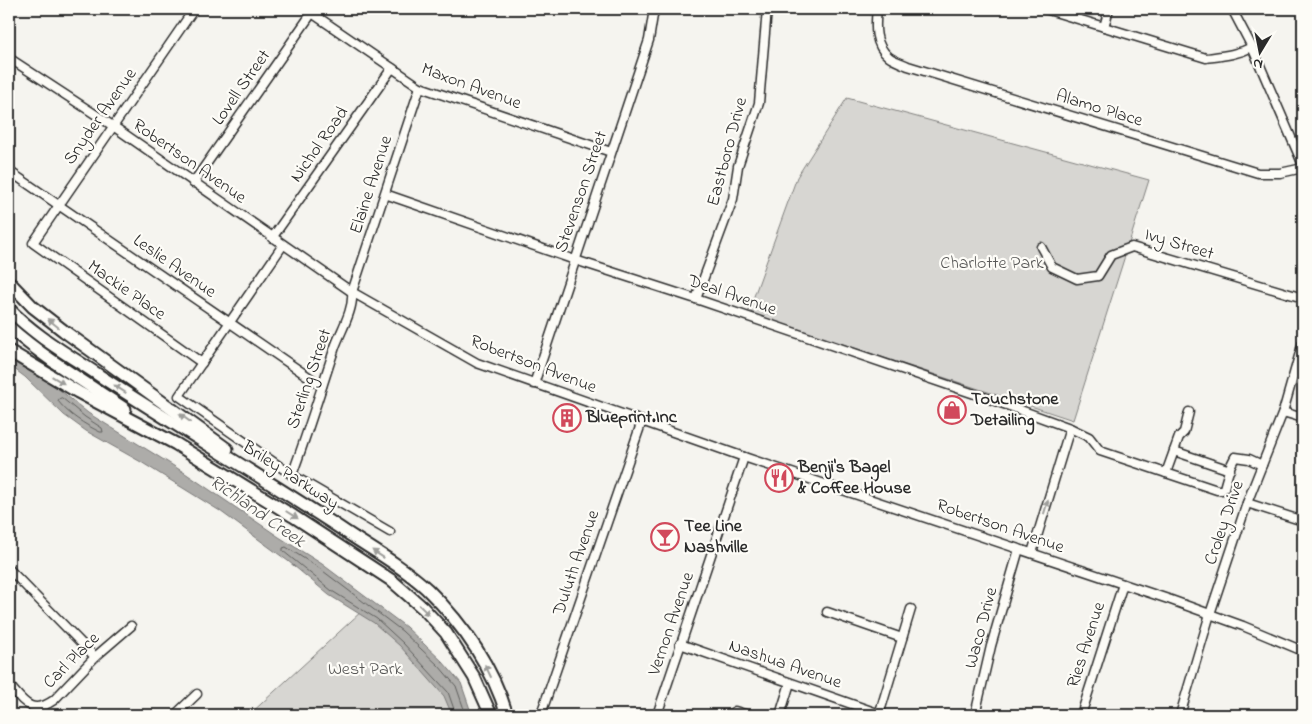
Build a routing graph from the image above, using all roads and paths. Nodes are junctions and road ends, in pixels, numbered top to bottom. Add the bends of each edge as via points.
1 (194, 9) edge
2 (654, 9) edge
3 (767, 9) edge
4 (877, 9) edge
5 (1045, 9) edge
6 (1109, 9) edge
7 (1232, 9) edge
8 (311, 10) edge
9 (1104, 27) junction
10 (1252, 47) junction
11 (9, 58) edge
12 (392, 68) junction
13 (420, 87) junction
14 (112, 126) junction
15 (611, 152) junction
16 (1303, 167) edge
17 (9, 172) edge
18 (193, 184) junction
19 (385, 194) junction
20 (60, 205) junction
21 (272, 238) junction
22 (33, 243) joint
23 (283, 245) junction
24 (1041, 247) dead end
25 (575, 260) junction
26 (9, 282) edge
27 (352, 292) junction
28 (1303, 298) edge
29 (696, 299) junction
30 (9, 309) edge
31 (229, 324) junction
32 (9, 326) edge
33 (1303, 342) edge
34 (9, 351) edge
35 (202, 363) junction
36 (534, 384) junction
37 (322, 386) junction
38 (1190, 412) dead end
39 (1283, 412) junction
40 (1303, 418) edge
41 (642, 421) junction
42 (1070, 428) junction
43 (176, 444) junction
44 (1174, 451) junction
45 (744, 457) junction
46 (1262, 465) junction
47 (1230, 470) junction
48 (1166, 473) junction
49 (292, 474) junction
50 (295, 498) junction
51 (1247, 503) junction
52 (1303, 522) edge
53 (390, 532) dead end
54 (1019, 549) junction
55 (1032, 553) junction
56 (9, 569) edge
57 (1123, 584) junction
58 (911, 609) dead end
59 (827, 612) dead end
60 (1210, 614) junction
61 (131, 626) dead end
62 (902, 638) junction
63 (680, 644) junction
64 (1303, 651) edge
65 (95, 657) junction
66 (790, 683) junction
67 (9, 685) edge
68 (197, 694) dead end
69 (541, 714) edge
70 (175, 715) edge
71 (491, 715) edge
72 (507, 715) edge
73 (656, 715) edge
74 (729, 715) edge
75 (748, 715) edge
76 (780, 715) edge
77 (880, 715) edge
78 (975, 715) edge
79 (1081, 715) edge
80 (1180, 715) edge

1 - 14 street, Snyder Avenue
2 - 15 street, Stevenson Street via 648,40
3 - 29 street, Eastboro Drive via 759,103 738,166 731,205
4 - 16 street, Alamo Place via 875,28 878,43 889,57 908,66 1258,173 1280,173
5 - 9 street
6 - 9 street
7 - 10 street
8 - 12 street, Maxon Avenue
8 - 18 street, Lovell Street
9 - 10 street via 1206,58 1242,52
10 - 16 street
11 - 14 street, Robertson Avenue
12 - 13 street, Maxon Avenue
12 - 21 street, Nichol Road
13 - 15 street, Maxon Avenue
13 - 19 street, Elaine Avenue
14 - 18 street, Robertson Avenue
14 - 20 street, Snyder Avenue
15 - 25 street, Stevenson Street
17 - 20 street, Leslie Avenue
18 - 21 street, Robertson Avenue
19 - 25 street, Deal Avenue
19 - 27 street, Elaine Avenue
20 - 22 street, Snyder Avenue
20 - 31 street, Leslie Avenue
21 - 23 street, Robertson Avenue
22 - 35 street, Mackie Place
23 - 27 street, Robertson Avenue
23 - 31 street
24 - 28 street, Ivy Street via 1052,267 1077,279 1098,276 1111,255 1132,247
25 - 29 street, Deal Avenue
25 - 36 street, Stevenson Street
50 -> 26 highway via 64,332
27 - 36 street, Robertson Avenue via 477,364
27 - 37 street, Sterling Street via 352,302
29 - 42 street, Deal Avenue
50 -> 30 highway, Briley Parkway via 57,348
31 - 35 street
31 - 37 street, Leslie Avenue
32 - 43 highway via 69,372
33 - 39 street, Croley Drive
34 -> 43 highway, Briley Parkway
35 - 49 street via 179,396
36 - 41 street, Robertson Avenue
37 - 49 street, Sterling Street
38 - 44 street
39 - 40 street
39 - 46 street, Croley Drive
41 - 45 street, Robertson Avenue
41 - 69 street, Duluth Avenue
42 - 48 street, Deal Avenue via 1089,437 1100,451
55 -> 42 street
43 -> 71 highway, Briley Parkway via 392,580 446,633 474,677
44 - 47 street
44 - 48 street
45 - 54 street, Robertson Avenue
45 - 63 street, Vernon Avenue
46 - 47 street via 1249,458 1235,457
46 - 51 street, Croley Drive
47 - 48 street, Deal Avenue via 1222,490
49 - 53 street
72 -> 50 highway, Briley Parkway via 474,644 434,596 411,575
51 - 52 street
51 - 60 street, Croley Drive
54 - 55 street, Robertson Avenue
54 - 78 street, Waco Drive
55 - 57 street, Robertson Avenue
56 - 65 street
57 - 60 street, Robertson Avenue
57 - 79 street, Ries Avenue
58 - 62 street
59 - 62 street
60 - 64 street, Robertson Avenue
60 - 80 street, Croley Drive
61 - 65 street, Carl Place
62 - 77 street
63 - 66 street, Nashua Avenue
63 - 73 street, Vernon Avenue
65 - 67 street, Carl Place via 54,700 39,708 29,705
66 - 76 street
66 - 77 street, Nashua Avenue
68 - 70 street
74 - 75 street via 735,711

